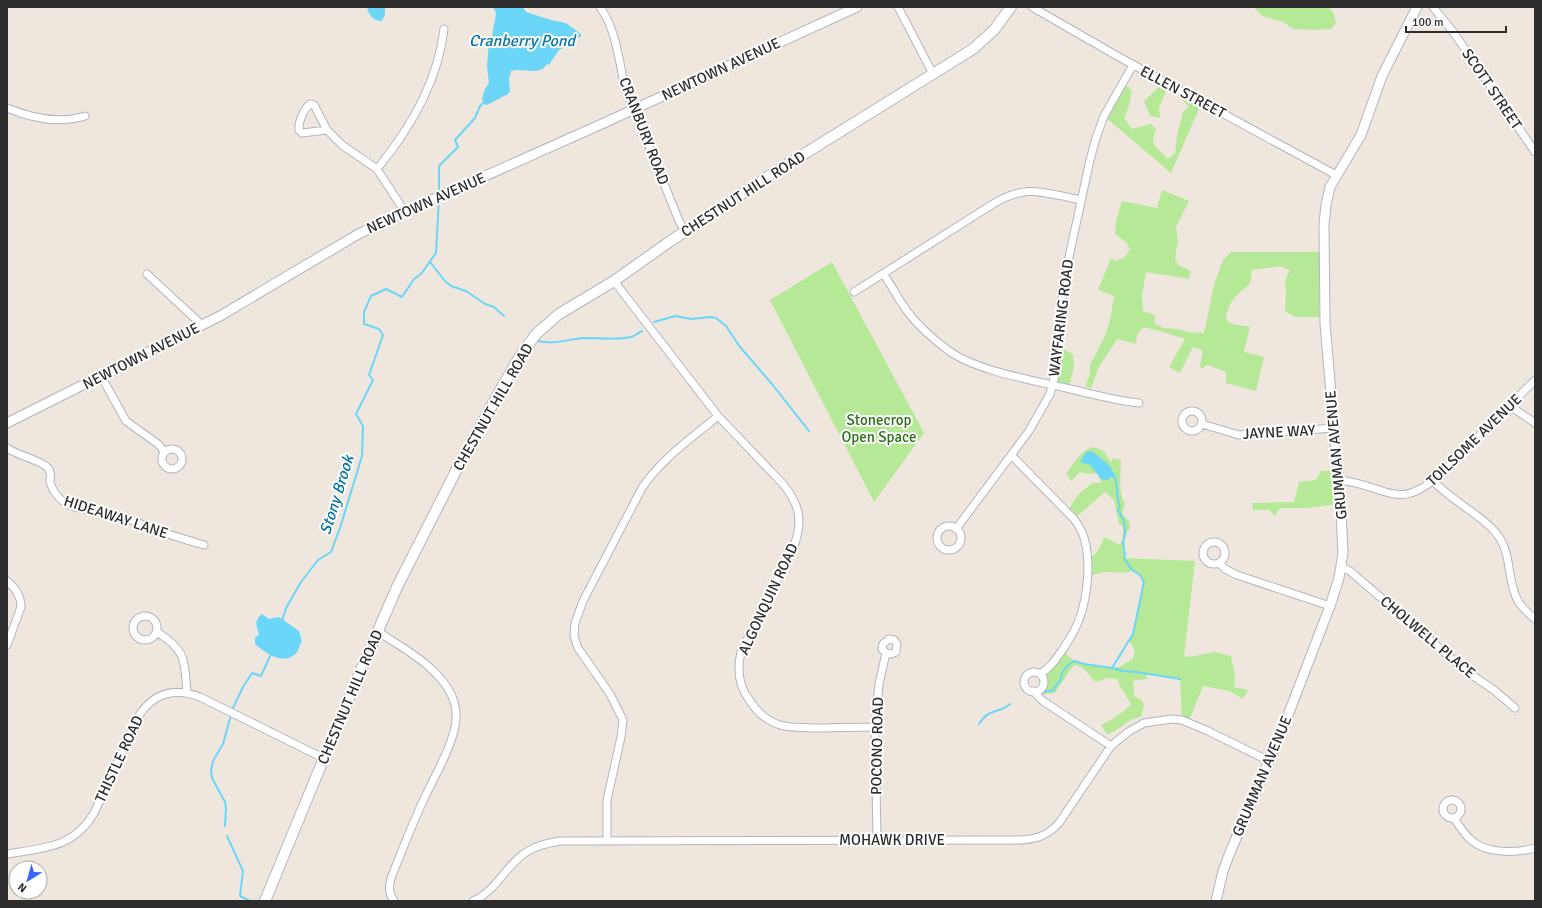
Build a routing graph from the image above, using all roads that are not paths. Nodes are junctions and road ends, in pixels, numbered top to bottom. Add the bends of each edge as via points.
1 (600, 7) edge
2 (857, 7) edge
3 (898, 7) edge
4 (1011, 7) edge
5 (1032, 7) edge
6 (1417, 7) edge
7 (1434, 7) edge
8 (444, 29) dead end
9 (1133, 65) junction
10 (933, 74) junction
11 (7, 108) edge
12 (634, 109) junction
13 (85, 116) dead end
14 (327, 130) junction
15 (1535, 152) edge
16 (377, 169) junction
17 (1336, 175) junction
18 (1080, 200) junction
19 (405, 212) junction
20 (685, 231) junction
21 (148, 274) dead end
22 (884, 275) junction
23 (614, 281) junction
24 (854, 292) dead end
25 (202, 325) junction
26 (101, 376) junction
27 (1535, 380) edge
28 (1053, 385) junction
29 (1139, 403) dead end
30 (1510, 406) junction
31 (718, 416) junction
32 (1535, 422) edge
33 (7, 423) edge
34 (1202, 424) dead end
35 (1334, 428) junction
36 (7, 448) edge
37 (164, 451) dead end
38 (1011, 455) junction
39 (1339, 480) junction
40 (1433, 481) junction
41 (956, 529) dead end
42 (204, 545) dead end
43 (1218, 563) dead end
44 (1341, 567) junction
45 (7, 581) edge
46 (1330, 606) junction
47 (1535, 619) edge
48 (378, 631) junction
49 (157, 632) dead end
50 (7, 645) edge
51 (886, 653) dead end
52 (1040, 674) junction
53 (187, 692) junction
54 (1033, 692) junction
55 (1515, 708) dead end
56 (875, 727) junction
57 (1112, 746) junction
58 (323, 758) junction
59 (1269, 761) junction
60 (1454, 818) dead end
61 (607, 840) junction
62 (877, 840) junction
63 (1535, 848) edge
64 (7, 854) edge
65 (265, 901) edge
66 (394, 901) edge
67 (473, 901) edge
68 (1216, 901) edge

1 - 12 street, CRANBURY ROAD via 608,22 624,84
2 - 12 street, NEWTOWN AVENUE
3 - 10 street
4 - 10 main road, CHESTNUT HILL ROAD via 987,38
5 - 9 street, ELLEN STREET
6 - 17 street, GRUMMAN AVENUE via 1382,76 1361,135
7 - 15 street, SCOTT STREET
8 - 16 street via 440,52 420,107 401,139
9 - 17 street, ELLEN STREET
9 - 18 street, WAYFARING ROAD via 1101,124
10 - 20 main road, CHESTNUT HILL ROAD
11 - 13 street via 34,117 66,120
12 - 19 street, NEWTOWN AVENUE
12 - 20 street, CRANBURY ROAD
14 - 14 street via 302,133 299,130 305,109 310,104 314,105
14 - 16 street via 342,145
16 - 19 street
17 - 35 street, GRUMMAN AVENUE via 1328,196 1324,224 1326,333
18 - 22 street via 1032,191 1012,194
18 - 28 street, WAYFARING ROAD via 1062,294
19 - 25 street, NEWTOWN AVENUE via 355,236
20 - 23 main road, CHESTNUT HILL ROAD
21 - 25 street
22 - 24 street
22 - 28 street via 914,319 929,335 956,356
23 - 31 street, ALGONQUIN ROAD
23 - 48 main road, CHESTNUT HILL ROAD via 559,314 536,334 523,351 459,465 406,569
25 - 26 street, NEWTOWN AVENUE
26 - 33 street, NEWTOWN AVENUE
26 - 37 street via 126,421
27 - 30 street, TOILSOME AVENUE
28 - 29 street
28 - 38 street, WAYFARING ROAD via 1046,404
30 - 32 street
30 - 40 street, TOILSOME AVENUE
31 - 56 street, ALGONQUIN ROAD via 783,484 793,499 799,515 799,530 795,543 741,652 739,668 745,694 762,716 781,725 823,728
31 - 61 street via 649,477 574,622 574,636 578,648 610,694 623,720 607,800
34 - 35 street, JAYNE WAY via 1239,435
35 - 39 street, GRUMMAN AVENUE
36 - 42 street, HIDEAWAY LANE via 47,467 51,474 50,483 58,498 65,503 115,515
38 - 41 street, WAYFARING ROAD
38 - 52 street via 1074,519 1086,544 1088,577 1080,620 1074,634 1051,666
39 - 40 street, TOILSOME AVENUE via 1395,495 1420,490
39 - 44 street, GRUMMAN AVENUE
40 - 47 street via 1496,532 1504,546 1513,590 1518,601
43 - 46 street via 1237,575
44 - 46 street, GRUMMAN AVENUE
44 - 55 street, CHOLWELL PLACE via 1346,568 1466,671
45 - 50 street via 18,593 21,602 20,613
46 - 59 street, GRUMMAN AVENUE
48 - 58 main road, CHESTNUT HILL ROAD
48 - 66 street via 439,675 453,698 456,714 450,744 422,802 391,878 389,888
49 - 53 street via 175,644 184,659
51 - 56 street, POCONO ROAD via 879,684
52 - 54 street via 1042,687
52 - 54 street via 1031,672 1026,676 1025,686
53 - 58 street
53 - 64 street, THISTLE ROAD via 162,696 144,709 94,813 80,832 56,845
54 - 57 street via 1042,701
56 - 62 street, POCONO ROAD
57 - 59 street, MOHAWK DRIVE via 1128,732 1144,723 1172,719 1194,724
57 - 62 street, MOHAWK DRIVE via 1060,823 1039,838
58 - 65 main road, CHESTNUT HILL ROAD
59 - 68 street, GRUMMAN AVENUE via 1229,855
60 - 63 street via 1465,834 1477,845 1509,851
61 - 62 street, MOHAWK DRIVE
61 - 67 street, MOHAWK DRIVE via 543,843 527,851 492,889

